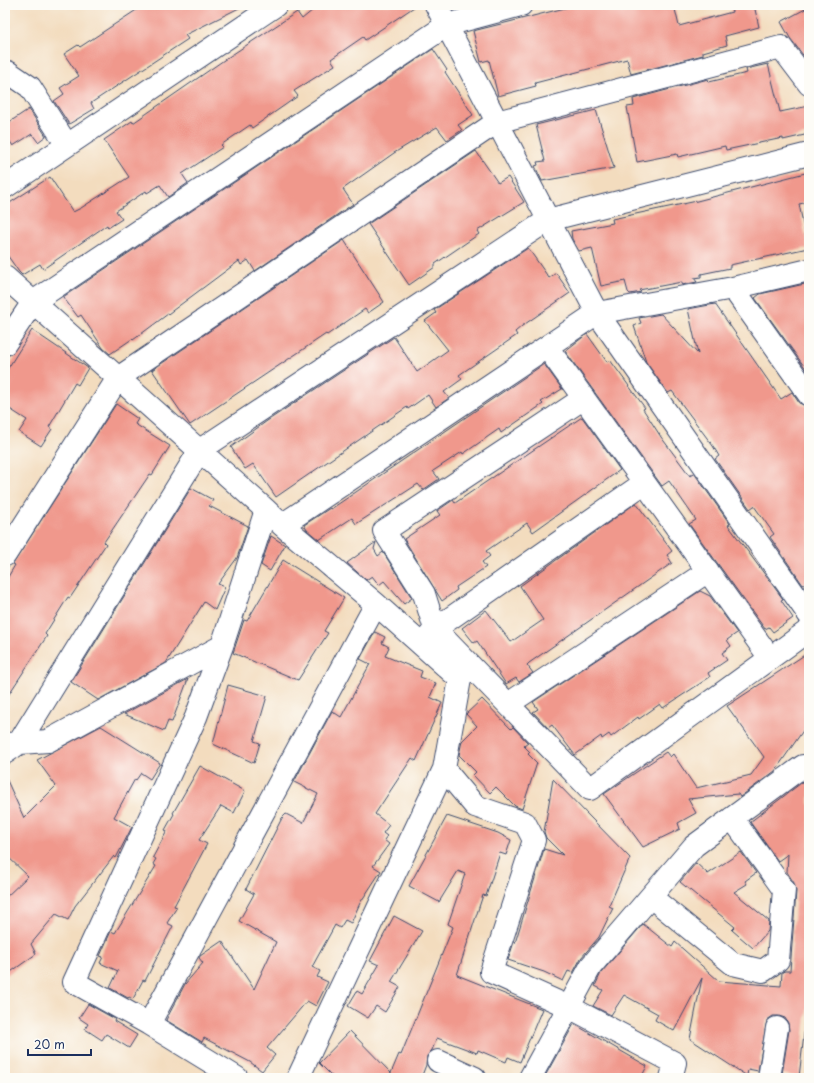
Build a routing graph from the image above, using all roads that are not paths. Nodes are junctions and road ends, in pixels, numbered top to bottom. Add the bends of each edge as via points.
1 (276, 5) edge
2 (436, 5) edge
3 (521, 5) edge
4 (447, 25) junction
5 (8, 72) dead end
6 (809, 84) edge
7 (497, 122) junction
8 (67, 145) junction
9 (809, 154) edge
10 (5, 187) edge
11 (548, 220) junction
12 (809, 270) edge
13 (5, 277) edge
14 (733, 288) junction
15 (33, 302) junction
16 (597, 313) junction
17 (5, 344) edge
18 (547, 347) junction
19 (118, 378) junction
20 (809, 395) edge
21 (584, 398) junction
22 (200, 450) junction
23 (644, 483) junction
24 (266, 510) junction
25 (282, 525) junction
26 (5, 555) edge
27 (708, 571) junction
28 (376, 604) junction
29 (809, 615) edge
30 (809, 630) edge
31 (429, 637) junction
32 (222, 646) junction
33 (770, 658) junction
34 (508, 704) junction
35 (9, 747) edge
36 (807, 766) edge
37 (444, 769) junction
38 (732, 818) junction
39 (651, 897) junction
40 (569, 1007) junction
41 (149, 1024) junction
42 (777, 1028) dead end
43 (438, 1061) dead end
44 (237, 1078) edge
45 (298, 1078) edge
46 (475, 1078) edge
47 (530, 1078) edge
48 (671, 1078) edge
49 (769, 1078) edge

1 - 8 street
2 - 4 street
3 - 4 street
4 - 7 street
4 - 15 street
5 - 8 street via 30,87
6 - 7 street via 781,47
7 - 11 street
7 - 19 street
8 - 10 street
9 - 11 street
11 - 16 street
11 - 22 street
12 - 14 street
13 - 15 street
14 - 16 street
14 - 20 street
15 - 17 street
15 - 19 street
16 - 18 street
16 - 29 street
18 - 21 street
18 - 25 street
19 - 22 street
19 - 26 street
21 - 23 street
21 - 31 street via 384,531 424,594
22 - 24 street
22 - 35 street
23 - 27 street
23 - 31 street
24 - 25 street
24 - 32 street
25 - 28 street
27 - 33 street
27 - 34 street
28 - 31 street
28 - 41 street
30 - 33 street
31 - 34 street
31 - 37 street via 460,680
32 - 35 street via 48,741
32 - 41 street via 196,717 74,982
33 - 34 street via 590,789
36 - 38 street
37 - 40 street via 475,806 525,823 534,840 491,972
37 - 45 street
38 - 39 street via 694,846
38 - 39 street via 784,890 778,960 763,971 733,964
39 - 40 street via 591,966
40 - 47 street
40 - 48 street via 675,1063
41 - 44 street
42 - 49 street
43 - 46 street

